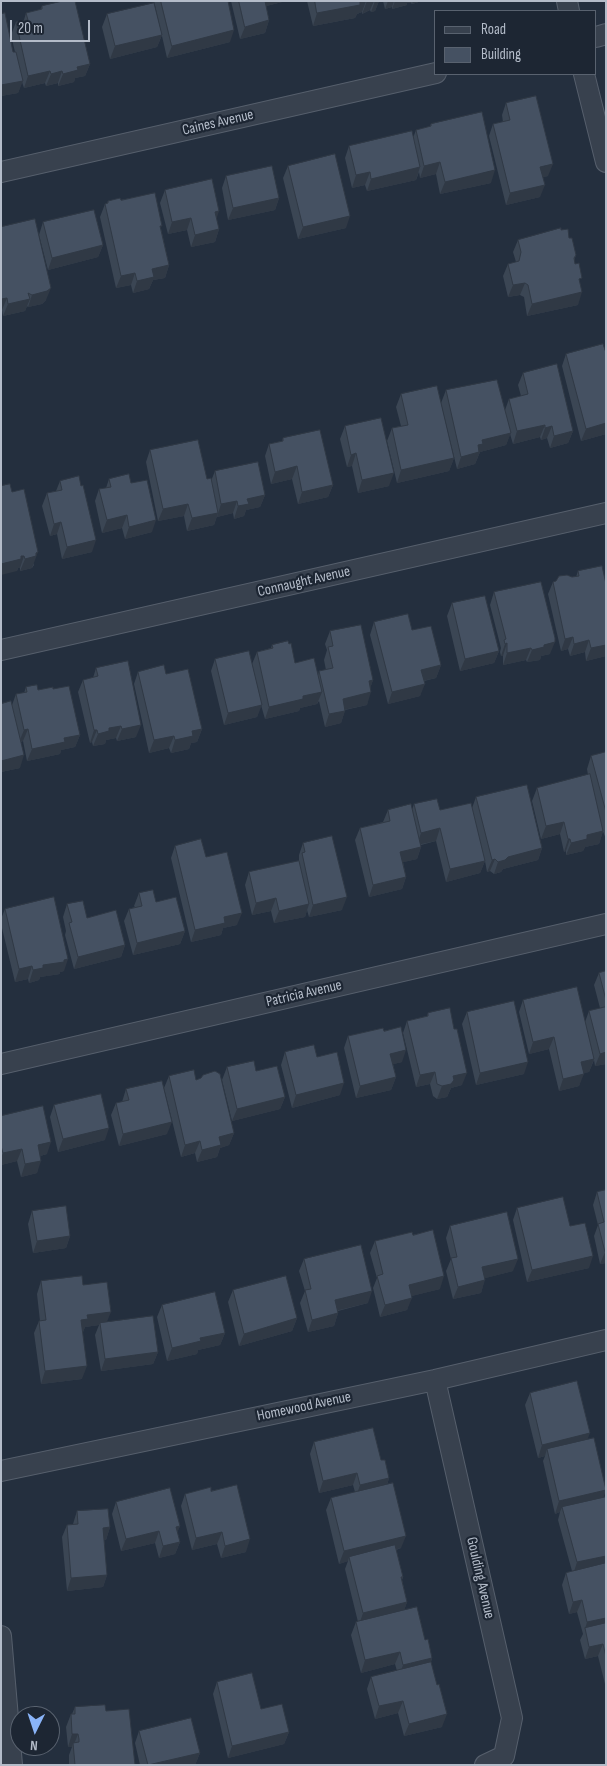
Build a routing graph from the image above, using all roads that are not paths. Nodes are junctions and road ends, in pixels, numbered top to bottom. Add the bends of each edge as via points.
1 (434, 73) edge
2 (584, 75) edge
3 (606, 162) edge
4 (1, 172) edge
5 (606, 513) edge
6 (1, 650) edge
7 (606, 924) edge
8 (1, 1064) edge
9 (606, 1340) edge
10 (435, 1380) junction
11 (1, 1471) edge
12 (1, 1636) edge
13 (12, 1765) edge
14 (485, 1765) edge

1 - 4 street, Caines Avenue
2 - 3 street
5 - 6 street, Connaught Avenue
7 - 8 street, Patricia Avenue
9 - 10 street, Homewood Avenue
10 - 11 street, Homewood Avenue
10 - 14 street, Goulding Avenue via 512,1718 504,1756
12 - 13 street

